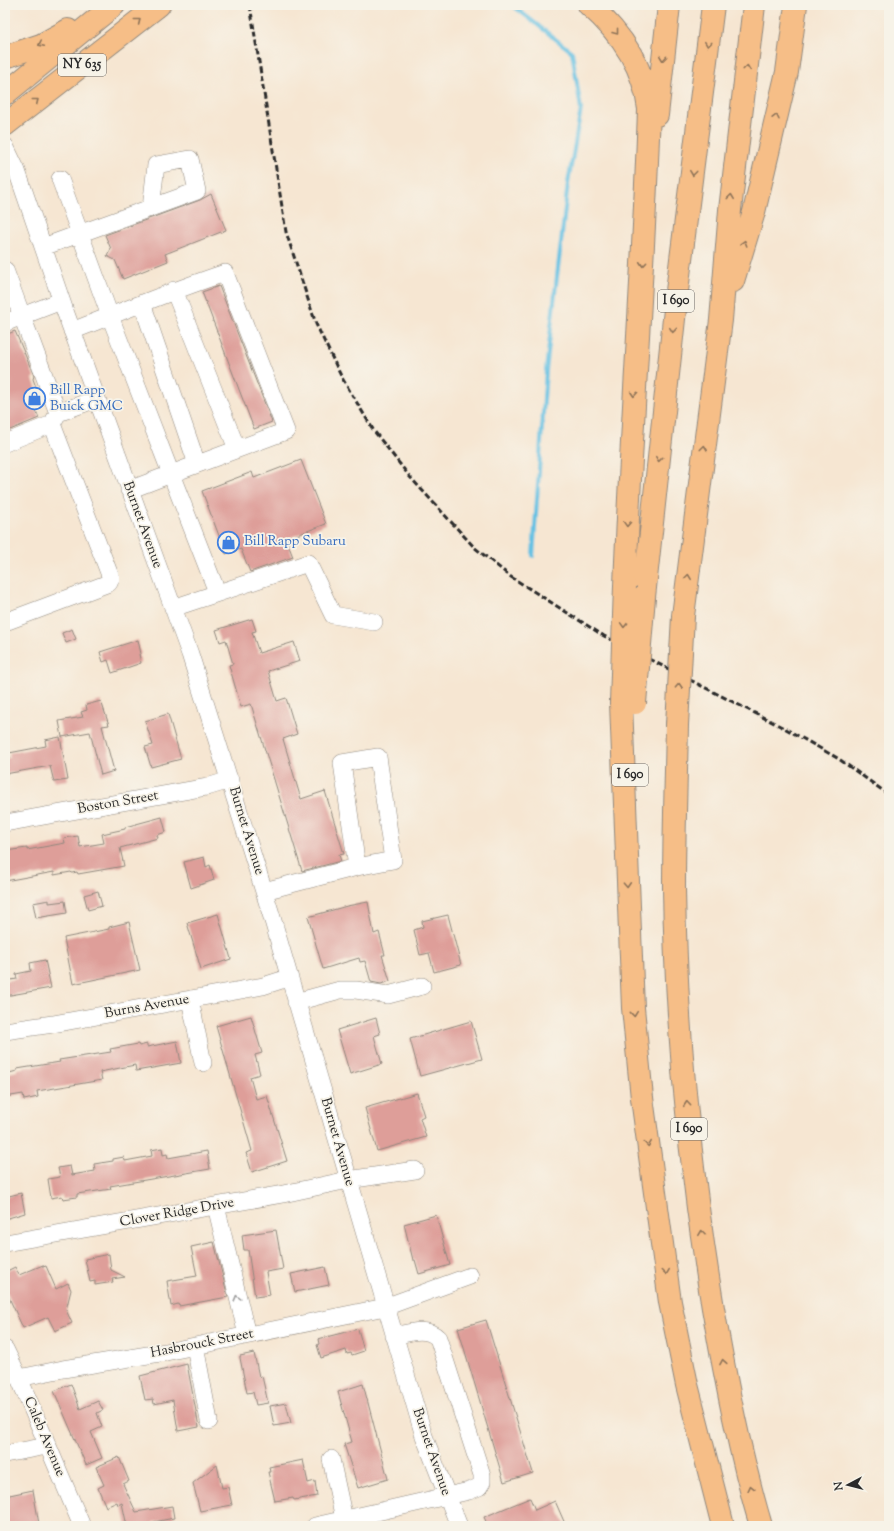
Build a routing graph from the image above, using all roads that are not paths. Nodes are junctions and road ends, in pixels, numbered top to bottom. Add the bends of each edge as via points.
1 (113, 5) edge
2 (159, 5) edge
3 (588, 5) edge
4 (669, 5) edge
5 (713, 5) edge
6 (754, 5) edge
7 (796, 5) edge
8 (5, 57) edge
9 (5, 94) edge
10 (5, 125) edge
11 (5, 146) edge
12 (60, 179) dead end
13 (151, 208) dead end
14 (645, 225) junction
15 (80, 233) junction
16 (43, 247) junction
17 (5, 270) edge
18 (174, 290) junction
19 (61, 301) junction
20 (142, 302) junction
21 (22, 316) junction
22 (110, 316) junction
23 (721, 320) junction
24 (5, 323) edge
25 (72, 331) junction
26 (96, 399) junction
27 (55, 419) junction
28 (5, 443) edge
29 (237, 449) junction
30 (197, 464) junction
31 (171, 474) junction
32 (129, 490) junction
33 (218, 592) junction
34 (173, 608) junction
35 (5, 622) edge
36 (374, 622) dead end
37 (628, 704) junction
38 (230, 780) junction
39 (5, 823) edge
40 (358, 867) junction
41 (264, 891) junction
42 (288, 978) junction
43 (422, 986) dead end
44 (190, 999) junction
45 (296, 1002) junction
46 (5, 1031) edge
47 (203, 1063) dead end
48 (415, 1170) dead end
49 (348, 1180) junction
50 (216, 1206) junction
51 (5, 1243) edge
52 (470, 1276) dead end
53 (385, 1307) junction
54 (247, 1335) junction
55 (394, 1336) junction
56 (196, 1346) junction
57 (5, 1349) edge
58 (19, 1378) junction
59 (209, 1421) dead end
60 (47, 1446) junction
61 (5, 1454) edge
62 (331, 1459) dead end
63 (446, 1496) junction
64 (344, 1519) junction
65 (82, 1526) edge
66 (315, 1526) edge
67 (458, 1526) edge
68 (724, 1526) edge
69 (761, 1526) edge

1 -> 8 main road via 41,45
1 - 9 main road, NY 635
10 -> 2 main road, NY 635
3 -> 14 main road via 618,34 633,58 648,95
4 -> 14 main road
5 -> 37 main road, I 690, bridge via 677,291 644,597
23 -> 6 main road, I 690 via 730,210
23 -> 7 main road via 754,212 787,72
11 - 16 street, Burnet Avenue
12 - 15 street
13 - 15 street
14 -> 37 main road, bridge via 625,586
15 - 16 street
15 - 22 street
16 - 19 street, Burnet Avenue
17 - 21 street
18 - 20 street
18 - 29 street
18 - 29 street via 225,273 286,431
19 - 21 street
19 - 25 street, Burnet Avenue
20 - 22 street
20 - 30 street
21 - 24 street
21 - 27 street
22 - 25 street
22 - 31 street
69 -> 23 main road, I 690, bridge via 724,1369 704,1254 689,1129 679,1009 674,888 677,725 683,616
25 - 26 street, Burnet Avenue
26 - 27 street
26 - 32 street, Burnet Avenue
27 - 28 street
27 - 35 street via 111,578 109,583
29 - 30 street
30 - 31 street
31 - 32 street
31 - 33 street
32 - 34 street, Burnet Avenue
33 - 34 street
33 - 36 street via 308,563 333,615
34 - 38 street, Burnet Avenue
37 -> 68 main road, I 690 via 626,846 633,1008 642,1098 670,1302 687,1385
38 - 39 street, Boston Street via 207,787
38 - 41 street, Burnet Avenue
40 - 40 street via 392,860 378,757 342,762
40 - 41 street
41 - 42 street, Burnet Avenue
42 - 44 street, Burns Avenue via 263,986
42 - 45 street, Burnet Avenue
43 - 45 street via 388,995 340,990
44 - 46 street, Burns Avenue
44 - 47 street
45 - 49 street, Burnet Avenue
48 - 49 street, Clover Ridge Drive
49 - 50 street, Clover Ridge Drive
49 - 53 street, Burnet Avenue
50 - 51 street, Clover Ridge Drive
54 -> 50 street
52 - 53 street, Hasbrouck Street
53 - 54 street, Hasbrouck Street
53 - 55 street, Burnet Avenue
54 - 56 street, Hasbrouck Street
55 - 63 street, Burnet Avenue via 424,1436
55 - 63 street via 424,1331 432,1332 438,1338 482,1475 480,1487 469,1492
56 - 58 street, Hasbrouck Street
56 - 59 street
57 - 58 street, Caleb Avenue
58 - 60 street, Caleb Avenue
60 - 61 street
60 - 65 street, Caleb Avenue
62 - 64 street
63 - 64 street
63 - 67 street, Burnet Avenue
64 - 66 street

